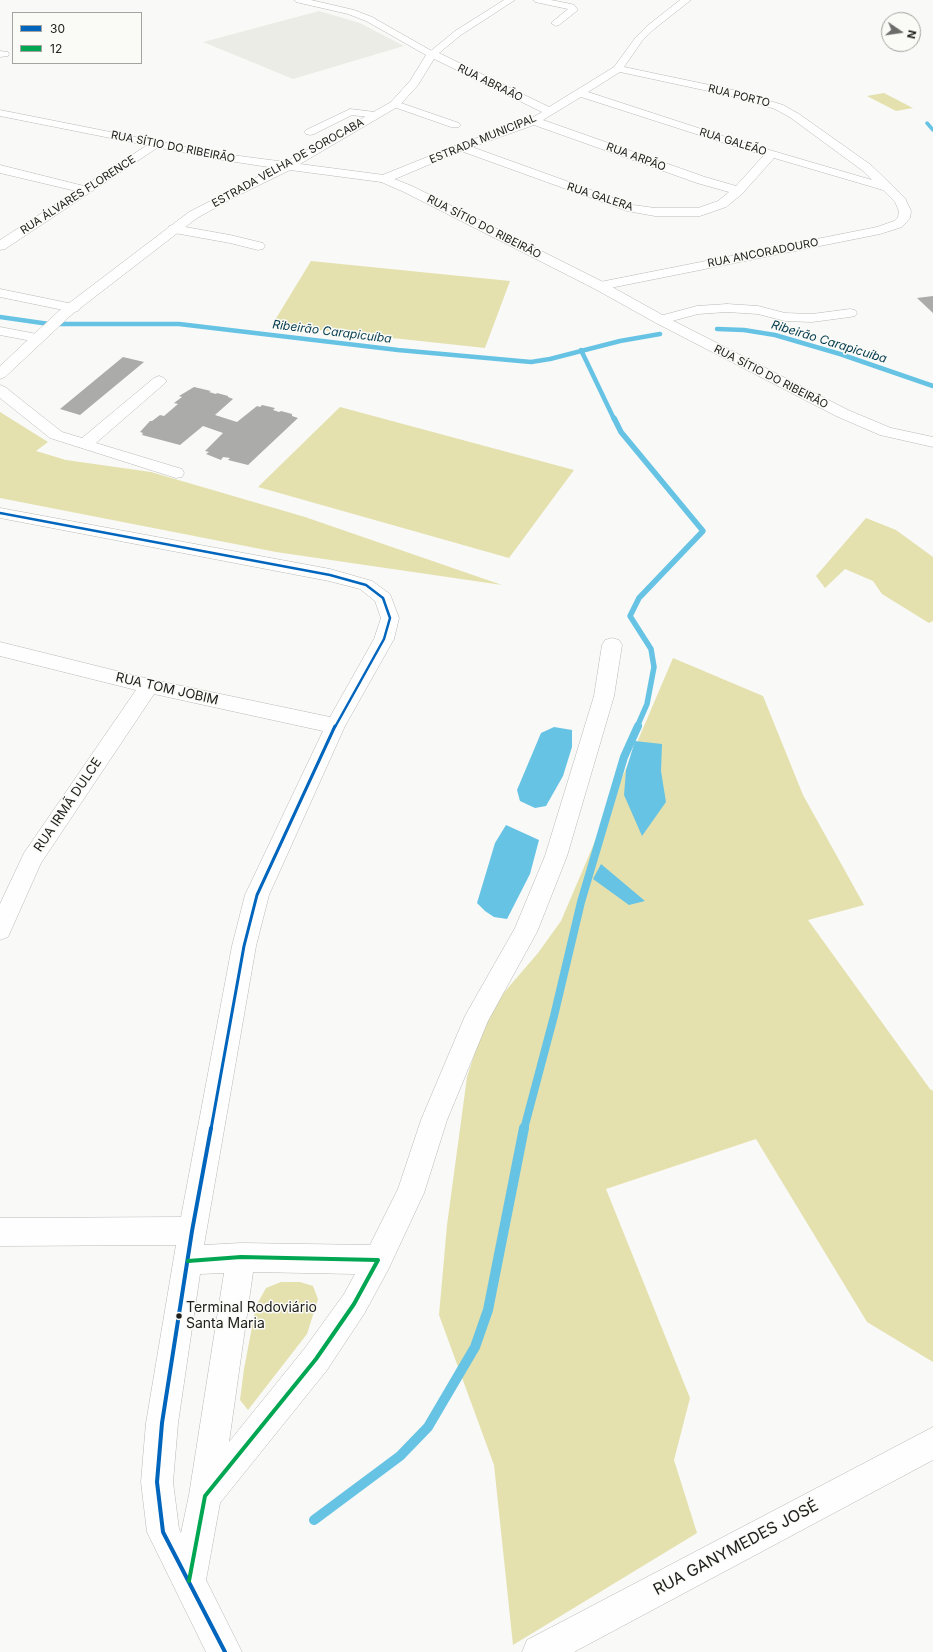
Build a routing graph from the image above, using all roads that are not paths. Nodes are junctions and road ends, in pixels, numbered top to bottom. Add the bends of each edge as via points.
1 (299, 0) edge
2 (510, 0) edge
3 (538, 0) edge
4 (686, 0) edge
5 (556, 24) dead end
6 (432, 54) junction
7 (618, 69) junction
8 (580, 93) junction
9 (395, 104) junction
10 (549, 111) junction
11 (0, 113) edge
12 (376, 115) junction
13 (534, 121) junction
14 (455, 125) dead end
15 (310, 132) dead end
16 (156, 144) junction
17 (461, 147) junction
18 (772, 154) junction
19 (288, 166) junction
20 (0, 169) edge
21 (384, 179) junction
22 (887, 188) junction
23 (86, 190) junction
24 (738, 191) junction
25 (901, 201) joint
26 (174, 229) junction
27 (0, 246) edge
28 (258, 246) dead end
29 (600, 286) junction
30 (0, 293) edge
31 (69, 311) junction
32 (850, 313) dead end
33 (661, 320) junction
34 (0, 331) edge
35 (39, 335) junction
36 (0, 374) edge
37 (159, 381) dead end
38 (0, 390) edge
39 (933, 442) edge
40 (85, 444) junction
41 (176, 473) dead end
42 (0, 513) edge
43 (612, 645) dead end
44 (0, 649) edge
45 (149, 686) junction
46 (335, 726) junction
47 (0, 930) edge
48 (192, 1231) junction
49 (0, 1232) edge
50 (241, 1257) junction
51 (378, 1260) junction
52 (188, 1261) junction
53 (933, 1443) edge
54 (205, 1496) junction
55 (189, 1581) junction
56 (225, 1652) edge
57 (539, 1652) edge

1 - 6 street via 351,12 369,19
2 - 6 street, ESTRADA VELHA DE SOROCABA via 458,33
3 - 5 street via 571,7 573,10
4 - 7 street, ESTRADA MUNICIPAL via 639,39
6 - 9 street, ESTRADA VELHA DE SOROCABA via 414,83
6 - 10 street, RUA ABRAÃO
7 - 8 street, ESTRADA MUNICIPAL
7 - 22 street, RUA PORTO via 738,94 779,107 867,168
8 - 10 street, ESTRADA MUNICIPAL
8 - 18 street, RUA GALEÃO
9 - 12 street, ESTRADA VELHA DE SOROCABA
9 - 14 street
10 - 13 street, ESTRADA MUNICIPAL
11 - 16 street, RUA SÍTIO DO RIBEIRÃO
12 - 15 street via 350,112
12 - 19 street, ESTRADA VELHA DE SOROCABA
13 - 17 street, ESTRADA MUNICIPAL
13 - 24 street, RUA ARPÃO
16 - 19 street, RUA SÍTIO DO RIBEIRÃO
16 - 23 street, RUA ÁLVARES FLORENCE
17 - 21 street, ESTRADA MUNICIPAL
17 - 24 street, RUA GALERA via 613,203 655,212 700,212 722,204
18 - 22 street, RUA GALEÃO
18 - 24 street, RUA GALERA
19 - 21 street, RUA SÍTIO DO RIBEIRÃO
19 - 26 street, ESTRADA VELHA DE SOROCABA via 223,198
20 - 23 street
21 - 29 street, RUA SÍTIO DO RIBEIRÃO
22 - 25 street, RUA PORTO
23 - 27 street, RUA ÁLVARES FLORENCE
25 - 29 street, RUA ANCORADOURO via 905,211 904,218 898,224 880,230
26 - 28 street
26 - 31 street, ESTRADA VELHA DE SOROCABA
29 - 33 street, RUA SÍTIO DO RIBEIRÃO
30 - 31 street
31 - 35 street, ESTRADA VELHA DE SOROCABA
32 - 33 street via 812,318 727,308 697,310
33 - 39 street, RUA SÍTIO DO RIBEIRÃO via 842,413 886,432
34 - 35 street
35 - 36 street, ESTRADA VELHA DE SOROCABA
37 - 40 street
38 - 40 street via 56,435
40 - 41 street
42 - 46 street via 330,575 366,585 384,598 390,618 384,639
43 - 51 street via 604,696 556,856 526,932 477,1016 434,1120 410,1193
44 - 45 street, RUA TOM JOBIM
45 - 46 street, RUA TOM JOBIM
45 - 47 street, RUA IRMÃ DULCE via 32,859
46 - 48 street via 257,895 244,946
48 - 49 street
48 - 52 street
50 - 51 street
50 - 52 street
50 - 54 street
51 - 54 street via 354,1304 316,1359
52 - 55 street via 162,1423 157,1482 163,1532
53 - 57 street, RUA GANYMEDES JOSÉ
54 - 55 street
55 - 56 street

